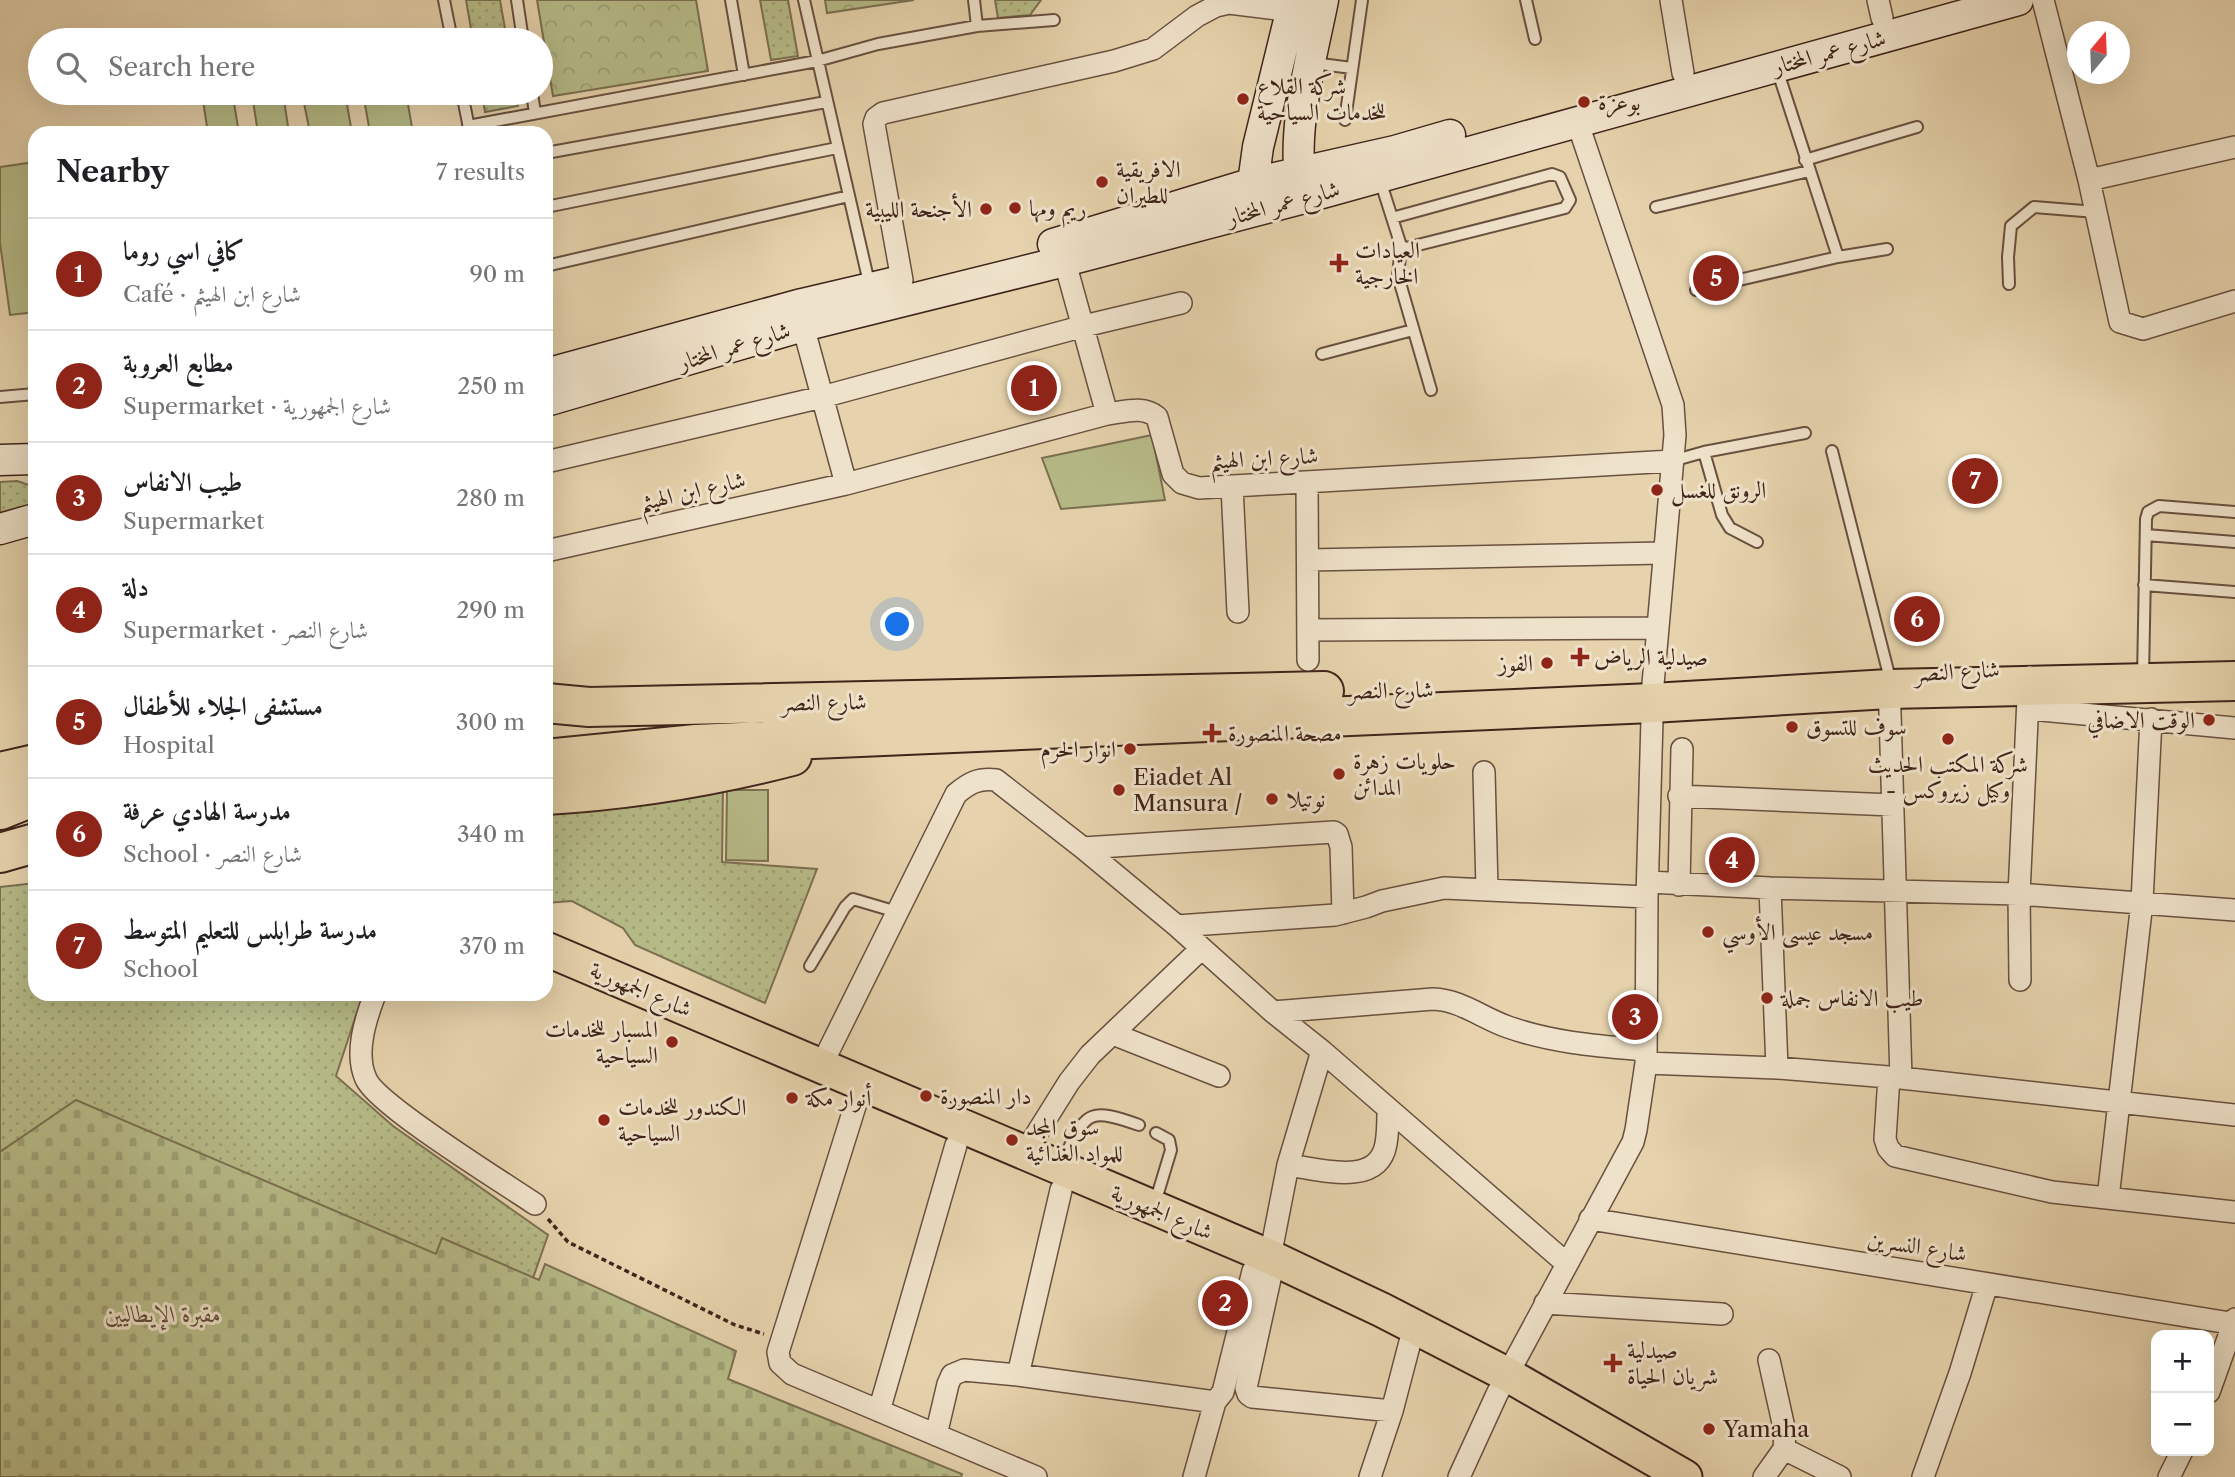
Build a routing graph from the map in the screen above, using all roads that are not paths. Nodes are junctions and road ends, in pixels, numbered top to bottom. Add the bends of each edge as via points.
1 (444, 0) edge
2 (517, 0) edge
3 (731, 0) edge
4 (804, 0) edge
5 (974, 0) edge
6 (1323, 0) edge
7 (1362, 0) edge
8 (1526, 0) edge
9 (1671, 0) edge
10 (1947, 0) edge
11 (2018, 0) edge
12 (2043, 0) edge
13 (1293, 6) edge
14 (1880, 9) edge
15 (1054, 20) dead end
16 (977, 26) junction
17 (450, 28) edge
18 (521, 28) edge
19 (1535, 39) dead end
20 (817, 61) junction
21 (1310, 62) junction
22 (1776, 66) junction
23 (1352, 68) junction
24 (1683, 73) junction
25 (744, 75) junction
26 (826, 102) junction
27 (464, 105) edge
28 (534, 105) edge
29 (535, 113) junction
30 (1345, 120) dead end
31 (1577, 121) junction
32 (468, 126) edge
33 (481, 126) edge
34 (1917, 127) dead end
35 (1460, 143) junction
36 (2235, 147) edge
37 (837, 148) junction
38 (553, 152) edge
39 (1807, 165) junction
40 (1379, 177) junction
41 (2089, 180) junction
42 (1253, 183) junction
43 (1301, 185) junction
44 (849, 196) junction
45 (553, 206) edge
46 (1656, 207) dead end
47 (2096, 212) junction
48 (1392, 218) junction
49 (1401, 246) junction
50 (1886, 249) dead end
51 (1062, 252) junction
52 (1838, 257) junction
53 (553, 266) edge
54 (902, 280) junction
55 (2009, 284) dead end
56 (870, 288) junction
57 (1696, 290) dead end
58 (2235, 301) edge
59 (1181, 303) dead end
60 (803, 326) junction
61 (1084, 326) junction
62 (1413, 330) junction
63 (1322, 354) dead end
64 (553, 372) edge
65 (1431, 390) dead end
66 (28, 395) edge
67 (0, 397) edge
68 (822, 397) junction
69 (553, 399) edge
70 (1107, 414) junction
71 (1805, 433) dead end
72 (1832, 451) dead end
73 (1704, 452) junction
74 (28, 459) edge
75 (0, 460) edge
76 (553, 460) edge
77 (1672, 461) junction
78 (1307, 483) junction
79 (846, 484) junction
80 (1232, 486) junction
81 (2235, 512) edge
82 (28, 521) edge
83 (0, 529) edge
84 (2146, 535) junction
85 (1757, 542) dead end
86 (2235, 542) edge
87 (553, 549) edge
88 (1663, 553) junction
89 (1308, 560) junction
90 (2144, 585) junction
91 (2235, 592) edge
92 (1238, 612) dead end
93 (1657, 628) junction
94 (1308, 630) junction
95 (2235, 659) edge
96 (1308, 660) dead end
97 (2235, 681) edge
98 (1889, 682) junction
99 (2029, 688) junction
100 (2145, 689) junction
101 (1653, 693) junction
102 (553, 704) edge
103 (2235, 729) edge
104 (854, 737) junction
105 (1682, 749) dead end
106 (553, 757) edge
107 (28, 766) edge
108 (0, 772) edge
109 (1483, 772) dead end
110 (553, 794) edge
111 (1679, 796) junction
112 (28, 799) edge
113 (1893, 805) junction
114 (0, 810) edge
115 (1083, 848) junction
116 (1678, 884) junction
117 (1770, 888) junction
118 (1487, 889) junction
119 (1647, 890) junction
120 (1896, 892) junction
121 (2020, 894) junction
122 (2142, 902) junction
123 (2235, 910) edge
124 (897, 912) junction
125 (1343, 913) junction
126 (1177, 926) junction
127 (1201, 949) junction
128 (553, 952) edge
129 (810, 966) dead end
130 (553, 971) edge
131 (2020, 980) dead end
132 (372, 1001) edge
133 (1273, 1012) junction
134 (1113, 1034) junction
135 (1322, 1051) junction
136 (1646, 1057) junction
137 (821, 1066) junction
138 (1777, 1068) junction
139 (1219, 1076) dead end
140 (1895, 1078) junction
141 (856, 1103) junction
142 (2118, 1104) junction
143 (1388, 1110) junction
144 (2235, 1115) edge
145 (1139, 1125) dead end
146 (1156, 1133) dead end
147 (956, 1145) junction
148 (1024, 1154) junction
149 (1288, 1165) junction
150 (1060, 1179) junction
151 (2108, 1198) junction
152 (535, 1205) road end
153 (1153, 1208) junction
154 (2235, 1212) edge
155 (1590, 1219) junction
156 (1566, 1263) junction
157 (1264, 1269) junction
158 (1987, 1284) junction
159 (1545, 1303) junction
160 (1722, 1314) dead end
161 (2235, 1322) edge
162 (1410, 1342) junction
163 (1769, 1360) dead end
164 (1018, 1375) junction
165 (2214, 1379) edge
166 (1503, 1384) junction
167 (1215, 1402) junction
168 (878, 1411) junction
169 (1392, 1411) junction
170 (936, 1435) junction
171 (1784, 1448) junction
172 (2180, 1456) edge
173 (1036, 1477) edge
174 (1194, 1477) edge
175 (1370, 1477) edge
176 (1459, 1477) edge
177 (1643, 1477) edge
178 (1685, 1477) edge
179 (1764, 1477) edge
180 (1840, 1477) edge
181 (1923, 1477) edge
182 (2169, 1477) edge

1 - 17 lane
2 - 18 lane
3 - 25 lane
4 - 20 lane
5 - 16 lane
6 - 21 main road
7 - 23 lane
8 - 19 lane
9 - 24 street
10 - 14 main road, شارع عمر المختار
11 - 22 main road, شارع عمر المختار
12 - 41 street
13 - 42 main road
13 - 54 street via 1216,6 1153,49 883,113 874,124
14 - 24 main road, شارع عمر المختار
15 - 16 lane
16 - 20 lane via 878,44
20 - 25 lane
20 - 26 lane
21 - 23 lane
21 - 43 main road via 1302,120
22 - 31 main road, شارع عمر المختار
22 - 39 lane
23 - 30 lane
24 - 35 main road, شارع عمر المختار
25 - 29 lane
26 - 37 lane
26 - 38 lane
27 - 32 lane
28 - 29 lane
29 - 33 lane
31 - 35 main road, شارع عمر المختار
31 - 77 street via 1673,405
34 - 39 lane
35 - 40 main road, شارع عمر المختار
35 - 43 main road, شارع عمر المختار via 1395,151
36 - 41 street
37 - 44 lane
37 - 45 lane
39 - 46 lane
39 - 52 lane
40 - 43 main road, شارع عمر المختار
40 - 48 lane
41 - 47 street
42 - 43 main road, شارع عمر المختار
42 - 51 main road, شارع عمر المختار
43 - 51 main road, شارع عمر المختار
44 - 53 lane
44 - 56 lane
47 - 55 lane via 2034,207 2018,219 2011,226
47 - 58 street via 2120,322 2143,329
48 - 49 lane
48 - 49 lane via 1552,174 1560,177 1570,200 1565,208 1421,246
49 - 62 lane via 1398,276
50 - 52 lane
51 - 54 main road, شارع عمر المختار
51 - 60 main road, شارع عمر المختار
51 - 61 street
52 - 57 lane
54 - 56 main road, شارع عمر المختار
56 - 64 main road, شارع عمر المختار
59 - 61 street
60 - 68 street
60 - 69 main road, شارع عمر المختار
61 - 68 street
61 - 70 street
62 - 63 lane
62 - 65 lane
66 - 67 lane
68 - 76 street
68 - 79 street
70 - 79 street, شارع ابن الهيثم
70 - 80 street, شارع ابن الهيثم via 1151,412 1159,424 1173,474 1182,483 1199,488
71 - 73 lane
72 - 98 lane
73 - 77 lane
73 - 85 lane via 1722,515 1730,528
74 - 75 main road
77 - 78 street, شارع ابن الهيثم
77 - 88 street
78 - 80 street, شارع ابن الهيثم
78 - 89 street
79 - 87 street, شارع ابن الهيثم
80 - 92 street
81 - 84 lane via 2159,506 2148,512
82 - 83 main road
84 - 86 lane
84 - 90 lane
88 - 89 street
88 - 93 street
89 - 94 street
90 - 91 lane
90 - 100 lane
93 - 94 street
93 - 101 street
94 - 96 street
95 - 100 highway, شارع النصر
97 - 100 highway, شارع النصر
98 - 99 highway, شارع النصر
98 - 101 highway, شارع النصر
98 - 113 street
99 - 100 highway, شارع النصر
99 - 121 street
100 - 103 street
100 - 122 street
101 - 102 highway, شارع النصر via 601,707
101 - 104 highway, شارع النصر
101 - 119 street
104 - 106 highway via 696,744
104 - 110 highway via 718,775 634,788
105 - 111 street
107 - 108 highway
109 - 118 street
111 - 113 street
111 - 116 street
112 - 114 highway
113 - 120 street
115 - 124 street via 996,780 983,778 956,794
115 - 125 street via 1334,832 1341,847
115 - 126 street
116 - 117 street
116 - 119 street
117 - 120 street
117 - 138 street
118 - 119 street
118 - 125 street via 1434,890
119 - 136 street
120 - 121 street
120 - 140 street
121 - 122 street
121 - 131 street
122 - 123 street
122 - 142 street
124 - 129 lane via 853,898
124 - 137 street
125 - 126 street
126 - 127 street
127 - 133 street
127 - 134 street
128 - 137 main road, شارع الجمهورية
130 - 141 main road, شارع الجمهورية
132 - 152 street via 361,1049 366,1079 391,1105
133 - 135 street
133 - 136 street via 1450,1000 1508,1027
134 - 139 street
134 - 148 street via 1069,1082
135 - 143 street
135 - 149 street
136 - 138 street
136 - 155 street via 1633,1142
137 - 148 main road, شارع الجمهورية
138 - 140 street
140 - 142 street
140 - 151 street via 1885,1139 1895,1156 2030,1188
141 - 147 main road, شارع الجمهورية
141 - 168 street via 778,1358 792,1374
142 - 144 street
142 - 151 street
143 - 149 street via 1386,1146 1370,1169 1356,1173
143 - 156 street
145 - 150 lane via 1095,1114 1082,1123
146 - 153 lane via 1169,1140 1171,1150
147 - 150 main road, شارع الجمهورية
147 - 168 street
148 - 150 main road, شارع الجمهورية
149 - 157 street
150 - 153 main road, شارع الجمهورية
150 - 157 main road, شارع الجمهورية
150 - 164 street
151 - 154 street
153 - 157 main road, شارع الجمهورية
155 - 156 street
155 - 158 street, شارع النسرين
156 - 159 street
157 - 162 main road, شارع الجمهورية
157 - 166 main road, شارع الجمهورية via 1382,1310
157 - 167 street via 1223,1392
157 - 169 street via 1248,1394
158 - 161 street, شارع النسرين
158 - 181 street
159 - 160 street
159 - 166 street
161 - 165 street
162 - 166 main road, شارع الجمهورية
162 - 169 street
163 - 171 street via 1785,1432
164 - 167 street
164 - 170 street via 964,1370 953,1375
166 - 176 street
166 - 177 main road, شارع الجمهورية
166 - 178 main road, شارع الجمهورية
167 - 174 street
168 - 170 street
169 - 175 street
170 - 173 street
171 - 179 street
171 - 180 street
172 - 182 street

